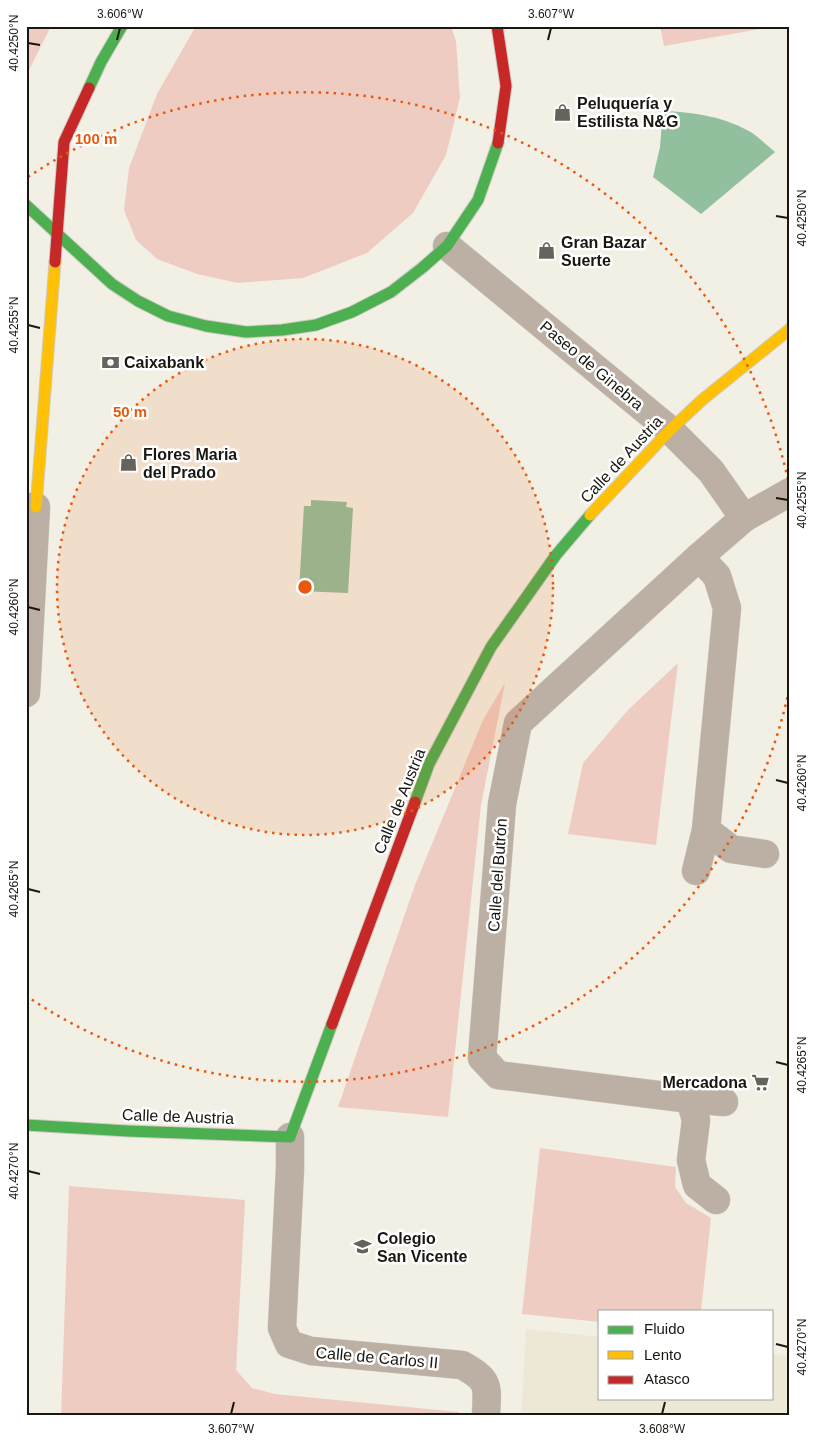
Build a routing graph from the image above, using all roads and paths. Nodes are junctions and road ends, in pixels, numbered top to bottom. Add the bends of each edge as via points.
1 (122, 26) edge
2 (498, 26) edge
3 (26, 205) edge
4 (58, 234) junction
5 (446, 246) junction
6 (790, 329) edge
7 (670, 430) junction
8 (790, 492) edge
9 (31, 507) edge
10 (744, 518) junction
11 (699, 556) junction
12 (26, 693) edge
13 (706, 830) junction
14 (765, 854) dead end
15 (696, 871) dead end
16 (690, 1099) junction
17 (724, 1102) dead end
18 (26, 1125) edge
19 (290, 1137) junction
20 (716, 1200) dead end
21 (486, 1416) edge

1 - 4 street via 101,62 64,142
2 - 5 street via 506,86 498,146 478,200
3 - 4 street
4 - 5 street via 112,284 138,301 168,316 246,332 316,325 352,312 390,292
4 - 9 street
5 - 7 street, Paseo de Ginebra
6 - 7 street, Calle de Austria
7 - 10 street, Paseo de Ginebra via 711,471
7 - 19 street, Calle de Austria via 556,555 491,647 429,764
8 - 10 street, Calle del Butrón
9 - 12 street
10 - 11 street, Calle del Butrón
11 - 13 street via 717,576 727,608
11 - 16 street, Calle del Butrón via 518,723 502,804 482,1058 498,1075
13 - 14 street via 731,849
13 - 15 street
16 - 17 street, Calle del Butrón
16 - 20 street via 696,1120 691,1160 697,1185
18 - 19 street, Calle de Austria
19 - 21 street, Calle de Carlos II via 282,1328 289,1344 311,1352 462,1365 478,1374 487,1387

